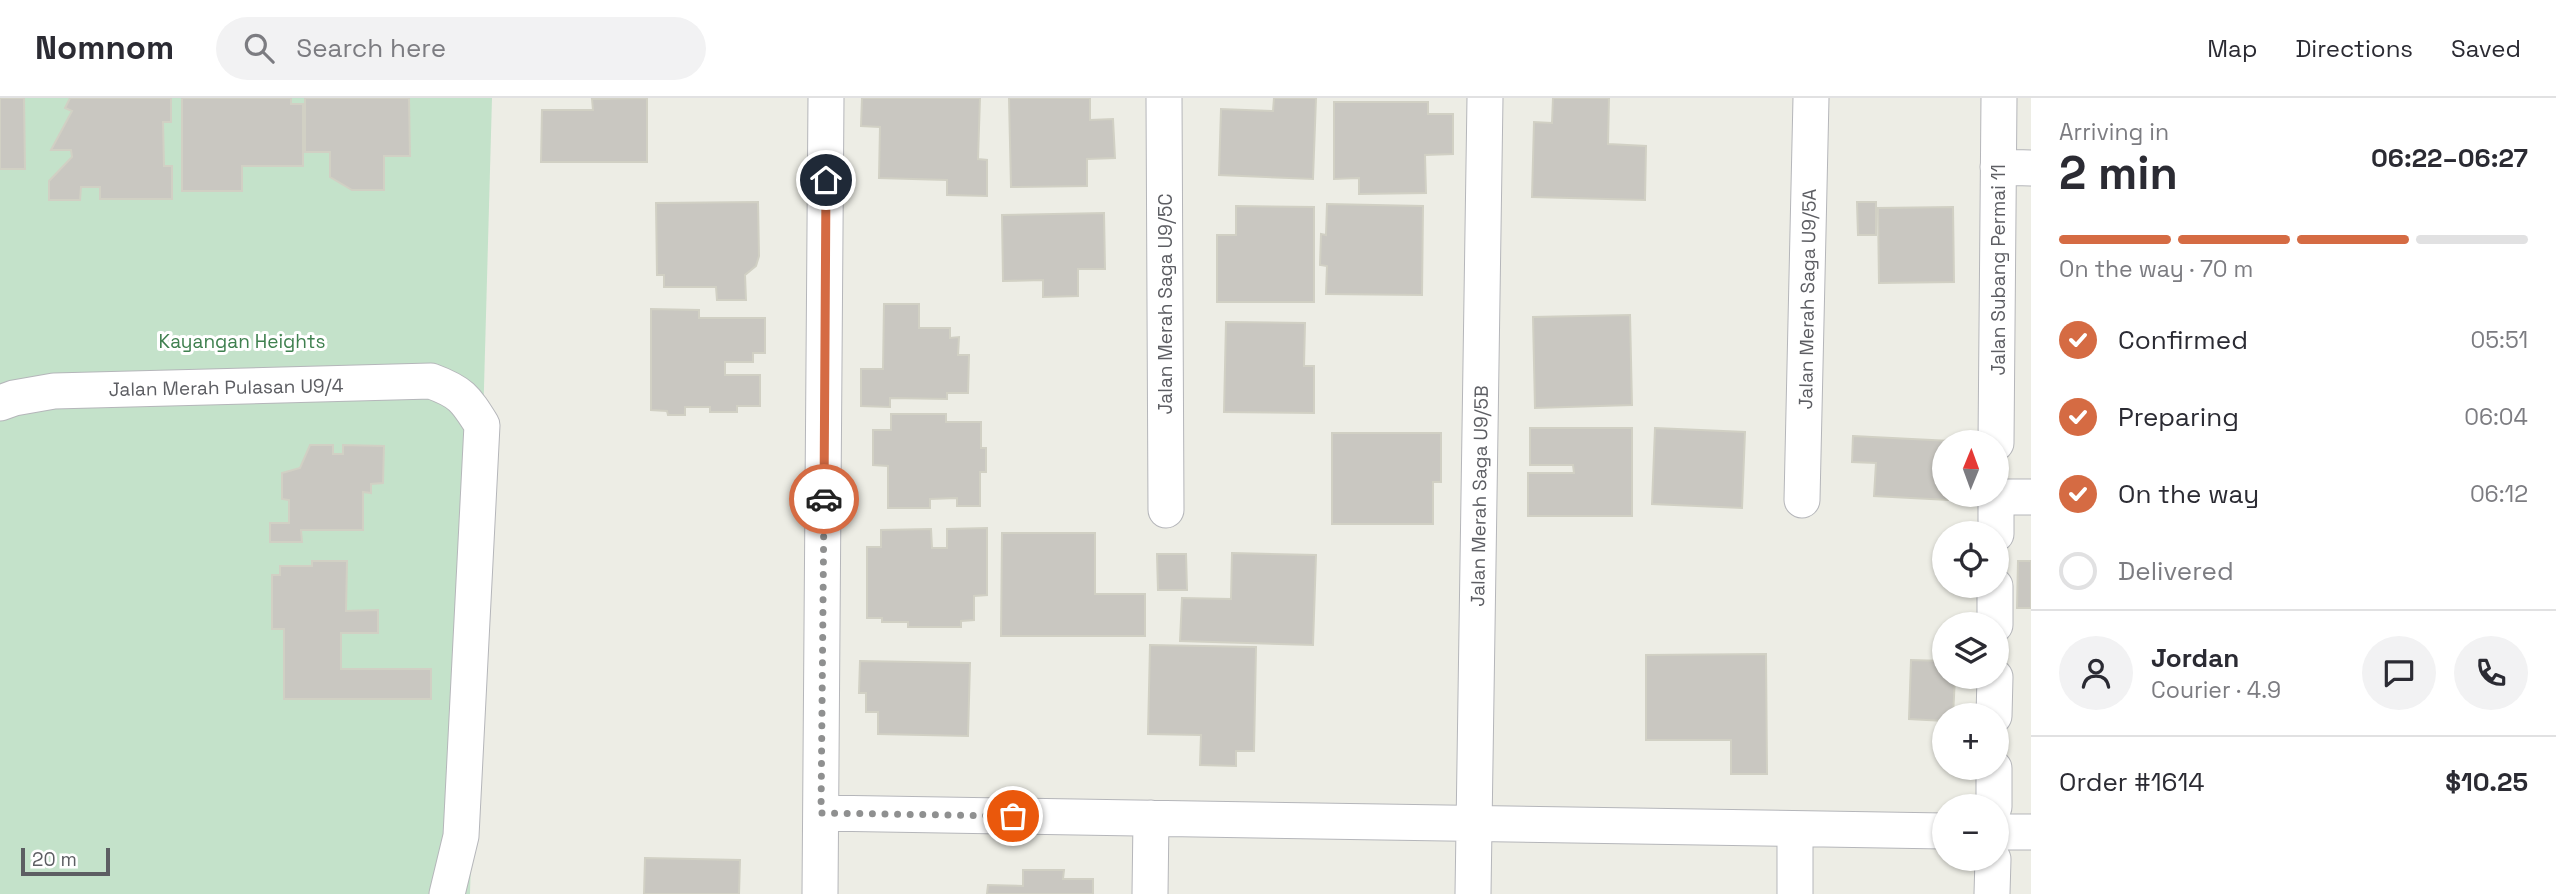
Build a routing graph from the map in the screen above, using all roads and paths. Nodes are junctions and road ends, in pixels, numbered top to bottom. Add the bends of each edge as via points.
1 (826, 98) edge
2 (1164, 98) edge
3 (1485, 98) edge
4 (1811, 98) edge
5 (1999, 98) edge
6 (2015, 167) edge
7 (0, 403) edge
8 (1997, 430) edge
9 (2009, 496) edge
10 (2031, 497) edge
11 (1802, 500) dead end
12 (1166, 510) dead end
13 (821, 813) junction
14 (1151, 818) junction
15 (1475, 824) junction
16 (1795, 829) junction
17 (1932, 831) edge
18 (2009, 832) edge
19 (2031, 832) edge
20 (1993, 871) edge
21 (447, 894) edge
22 (820, 894) edge
23 (1150, 894) edge
24 (1473, 894) edge
25 (1795, 894) edge
26 (1992, 894) edge

1 - 13 street
2 - 12 street, Jalan Merah Saga U9/5C
3 - 15 street, Jalan Merah Saga U9/5B
4 - 11 street, Jalan Merah Saga U9/5A
5 - 6 street, Jalan Subang Permai 11
6 - 8 street, Jalan Subang Permai 11
7 - 21 street, Jalan Merah Pulasan U9/4 via 68,391 431,381 453,389 468,402 482,425 461,836
9 - 10 street
13 - 14 street
13 - 22 street
14 - 15 street
14 - 23 street
15 - 16 street
15 - 24 street, Jalan Merah Saga U9/5B
16 - 17 street
16 - 25 street
18 - 19 street
20 - 26 street

